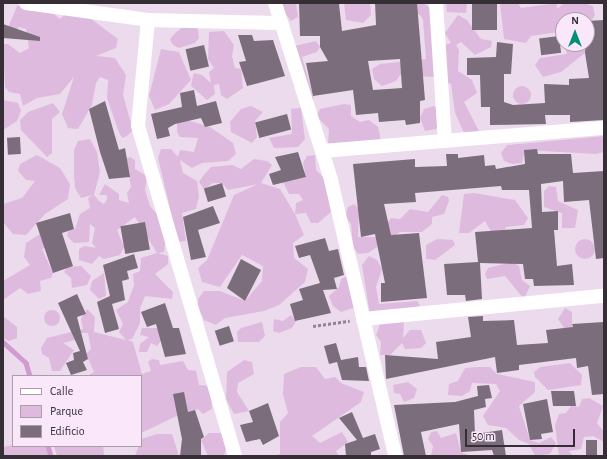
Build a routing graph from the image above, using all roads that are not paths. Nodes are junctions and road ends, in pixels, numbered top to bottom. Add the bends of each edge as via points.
1 (26, 3) edge
2 (275, 3) edge
3 (436, 3) edge
4 (148, 20) junction
5 (281, 23) junction
6 (604, 128) edge
7 (445, 141) junction
8 (322, 151) junction
9 (604, 296) edge
10 (364, 319) junction
11 (235, 456) edge
12 (395, 456) edge

1 - 4 street
2 - 5 street
3 - 7 street
4 - 5 street
4 - 11 street via 138,126
5 - 8 street
6 - 7 street
7 - 8 street
8 - 10 street
9 - 10 street
10 - 12 street

